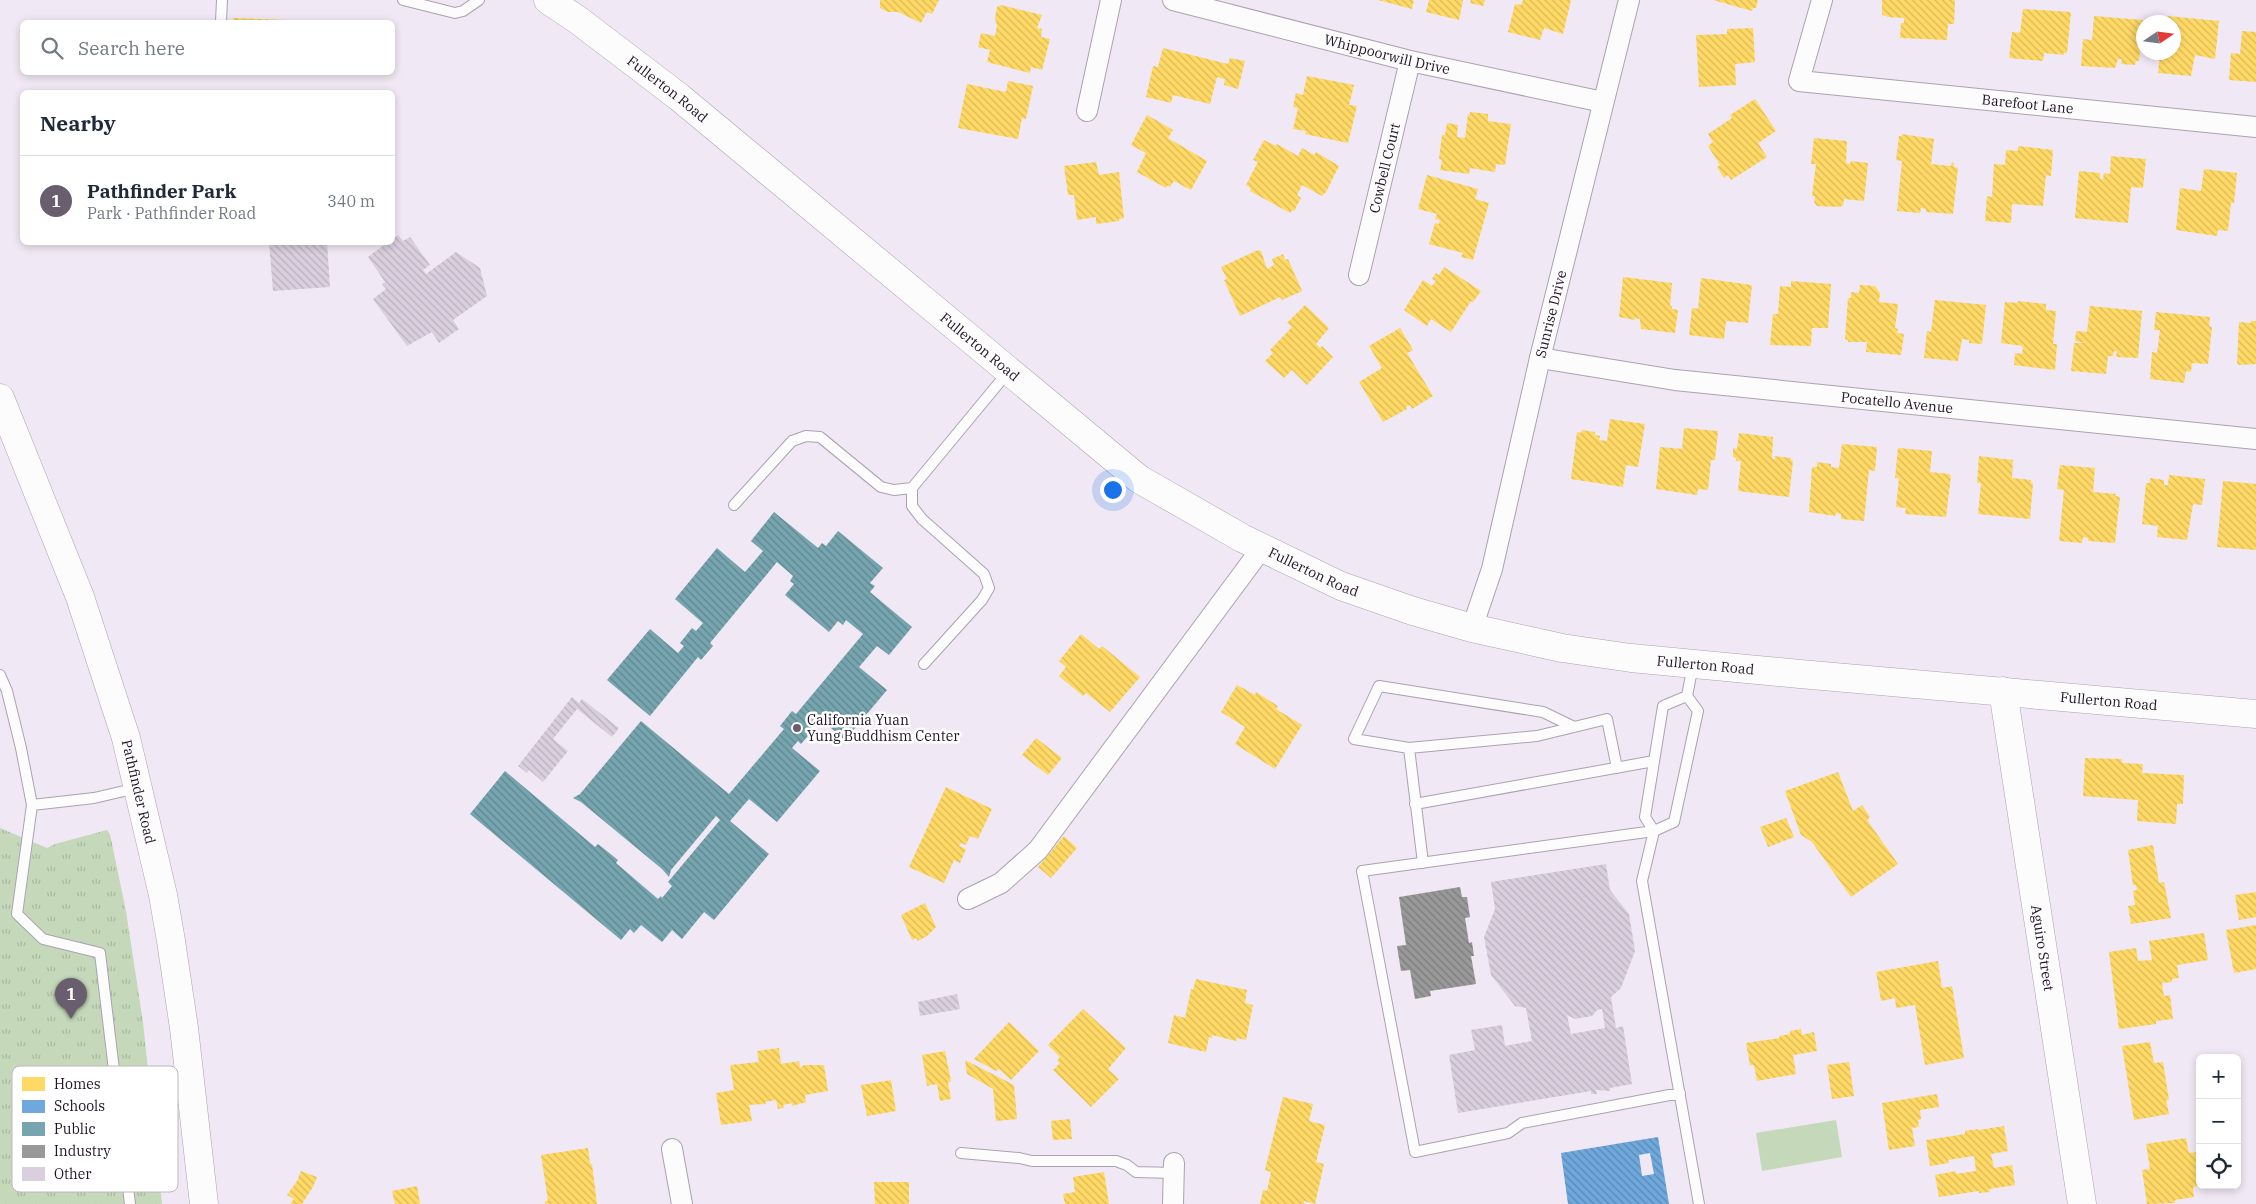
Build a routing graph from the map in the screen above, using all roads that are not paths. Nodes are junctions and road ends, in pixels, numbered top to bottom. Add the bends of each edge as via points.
1 (222, 0) edge
2 (403, 0) edge
3 (479, 0) edge
4 (548, 0) edge
5 (1111, 0) edge
6 (1173, 0) edge
7 (1629, 0) edge
8 (1822, 0) edge
9 (220, 20) edge
10 (1410, 61) junction
11 (1604, 102) junction
12 (1087, 111) dead end
13 (2256, 127) edge
14 (1359, 275) dead end
15 (1540, 358) junction
16 (1008, 371) junction
17 (0, 398) edge
18 (2256, 439) edge
19 (912, 488) junction
20 (734, 505) dead end
21 (1262, 548) junction
22 (1472, 628) junction
23 (924, 664) dead end
24 (1693, 664) junction
25 (0, 675) edge
26 (2003, 691) junction
27 (1687, 696) junction
28 (2256, 714) edge
29 (1572, 726) junction
30 (1409, 748) junction
31 (1654, 761) junction
32 (1617, 768) junction
33 (137, 787) junction
34 (1415, 804) junction
35 (32, 805) junction
36 (1654, 831) junction
37 (1423, 863) junction
38 (968, 899) dead end
39 (114, 1066) edge
40 (1680, 1093) junction
41 (672, 1149) dead end
42 (961, 1153) dead end
43 (1174, 1168) joint
44 (204, 1204) edge
45 (682, 1204) edge
46 (1172, 1204) edge
47 (1699, 1204) edge
48 (2082, 1204) edge

1 - 9 lane
2 - 3 lane via 455,13
4 - 16 main road, Fullerton Road via 679,97
5 - 12 street
6 - 10 street, Whippoorwill Drive
7 - 11 street, Sunrise Drive
8 - 13 street, Barefoot Lane via 1798,81
10 - 11 street, Whippoorwill Drive
10 - 14 street, Cowbell Court
11 - 15 street, Sunrise Drive
15 - 18 street, Pocatello Avenue via 1675,380
15 - 22 street, Sunrise Drive via 1492,569
16 - 19 lane
16 - 21 main road, Fullerton Road via 1139,479
17 - 33 main road, Pathfinder Road via 96,639
19 - 20 lane via 894,490 881,487 820,437 806,436 792,441
19 - 23 lane via 912,506 922,519 984,574 989,588
21 - 22 main road, Fullerton Road via 1341,586
21 - 38 street via 1038,850 1001,883
22 - 24 main road, Fullerton Road via 1562,648
24 - 26 main road, Fullerton Road
24 - 27 lane
25 - 35 lane via 7,691
26 - 28 main road, Fullerton Road
26 - 48 main road, Aguiro Street
27 - 31 lane via 1663,706
27 - 36 lane via 1698,711 1674,822
29 - 30 lane via 1538,736
29 - 30 lane via 1543,712 1379,686 1354,739
29 - 32 lane via 1607,719
30 - 34 lane
31 - 32 lane
31 - 36 lane via 1645,816
32 - 34 lane
33 - 35 lane via 94,798
33 - 44 main road, Pathfinder Road via 171,941
34 - 37 lane
35 - 39 lane via 17,914 43,939 100,953
36 - 37 lane
36 - 40 lane via 1642,881
37 - 40 lane via 1362,871 1415,1152 1508,1133 1522,1123
40 - 47 lane
41 - 45 street
42 - 43 lane via 1032,1161 1116,1161 1136,1172
43 - 46 street

